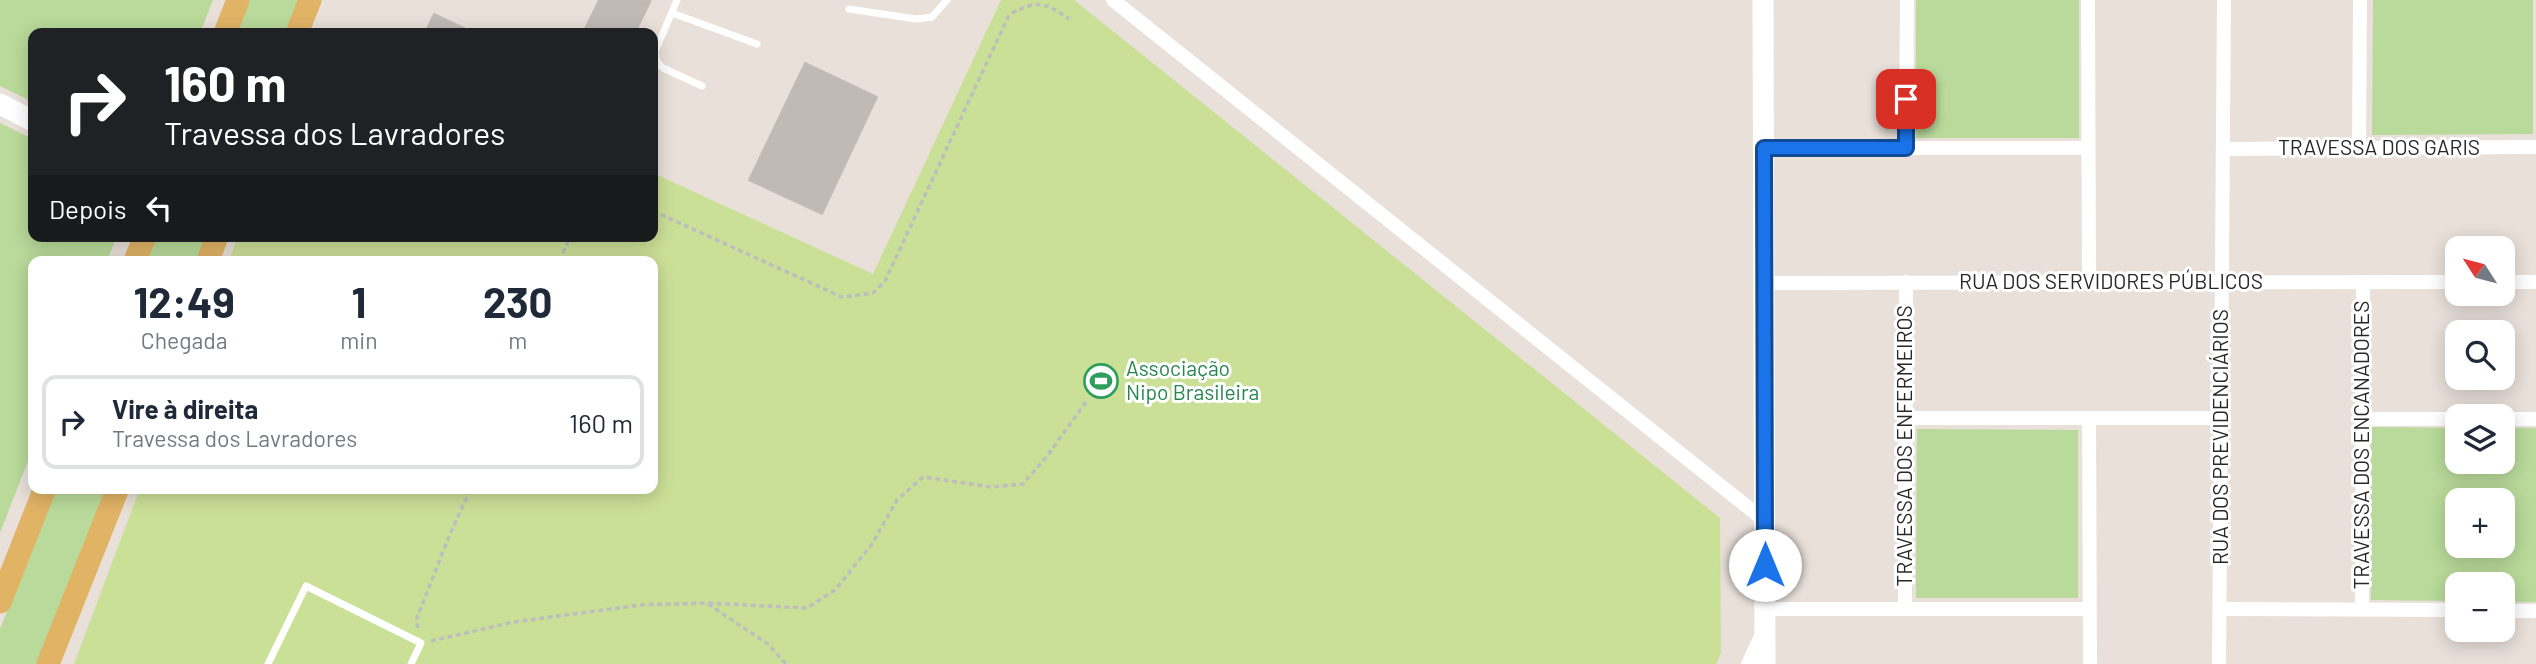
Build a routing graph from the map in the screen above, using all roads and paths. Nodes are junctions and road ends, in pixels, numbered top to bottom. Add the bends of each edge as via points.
1 (238, 0) edge
2 (310, 0) edge
3 (677, 0) edge
4 (947, 0) edge
5 (1113, 0) edge
6 (1763, 0) edge
7 (1907, 0) edge
8 (2088, 0) edge
9 (2224, 0) edge
10 (2360, 0) edge
11 (849, 9) dead end
12 (672, 13) junction
13 (1069, 19) dead end
14 (227, 28) edge
15 (299, 28) edge
16 (757, 44) dead end
17 (658, 45) edge
18 (658, 63) edge
19 (702, 86) dead end
20 (0, 104) edge
21 (28, 118) edge
22 (2536, 147) edge
23 (1764, 148) junction
24 (1906, 148) junction
25 (2088, 148) junction
26 (2359, 148) junction
27 (2223, 149) junction
28 (658, 213) edge
29 (1906, 282) junction
30 (2089, 282) junction
31 (2222, 282) junction
32 (2363, 282) junction
33 (2445, 282) edge
34 (2515, 282) edge
35 (2536, 282) edge
36 (1765, 283) junction
37 (1088, 399) dead end
38 (1905, 418) junction
39 (2089, 418) junction
40 (2221, 418) junction
41 (2362, 419) junction
42 (2445, 419) edge
43 (2515, 419) edge
44 (2536, 419) edge
45 (43, 494) edge
46 (116, 494) edge
47 (468, 494) edge
48 (1765, 521) junction
49 (0, 602) edge
50 (706, 603) junction
51 (1905, 609) junction
52 (2089, 609) junction
53 (2220, 609) junction
54 (2362, 609) junction
55 (2445, 610) edge
56 (2515, 611) edge
57 (2536, 611) edge
58 (1765, 618) junction
59 (421, 643) junction
60 (48, 664) edge
61 (268, 664) edge
62 (411, 664) edge
63 (786, 664) edge
64 (1748, 664) edge
65 (1765, 664) edge
66 (2090, 664) edge
67 (2219, 664) edge

1 - 14 main road
2 - 15 main road
3 - 12 lane
4 - 11 lane via 932,17 916,19
5 - 48 street
6 - 23 street
7 - 24 street
8 - 25 street
9 - 27 street, RUA DOS PREVIDENCIÁRIOS
10 - 26 street
12 - 16 lane
12 - 17 lane
13 - 28 path via 1053,7 1028,4 1009,15 885,281 873,293 842,297
18 - 19 lane
20 - 21 street
22 - 26 street, TRAVESSA DOS GARIS
23 - 24 street
23 - 36 street
24 - 25 street
25 - 30 street
26 - 27 street, TRAVESSA DOS GARIS
27 - 31 street, RUA DOS PREVIDENCIÁRIOS
29 - 30 street, RUA DOS SERVIDORES PÚBLICOS
29 - 36 street, RUA DOS SERVIDORES PÚBLICOS
29 - 38 street, TRAVESSA DOS ENFERMEIROS
30 - 31 street, RUA DOS SERVIDORES PÚBLICOS
31 - 32 street, RUA DOS SERVIDORES PÚBLICOS
31 - 40 street, RUA DOS PREVIDENCIÁRIOS
32 - 33 street, RUA DOS SERVIDORES PÚBLICOS
32 - 41 street, TRAVESSA DOS ENCANADORES
34 - 35 street
36 - 48 street
37 - 50 path via 1023,484 991,487 923,477 897,500 872,544 835,590 807,608
38 - 39 street
38 - 51 street, TRAVESSA DOS ENFERMEIROS
39 - 40 street
39 - 52 street
40 - 53 street, RUA DOS PREVIDENCIÁRIOS
41 - 42 street
41 - 54 street, TRAVESSA DOS ENCANADORES
43 - 44 street
45 - 49 main road
46 - 60 main road
47 - 59 path via 416,620
48 - 58 street
50 - 59 path via 569,614
50 - 63 path via 768,644
51 - 52 street
51 - 58 street
52 - 66 street
53 - 54 street
53 - 67 street, RUA DOS PREVIDENCIÁRIOS
54 - 55 street
56 - 57 street
58 - 64 street
58 - 65 street
59 - 61 lane via 306,586
59 - 62 lane

